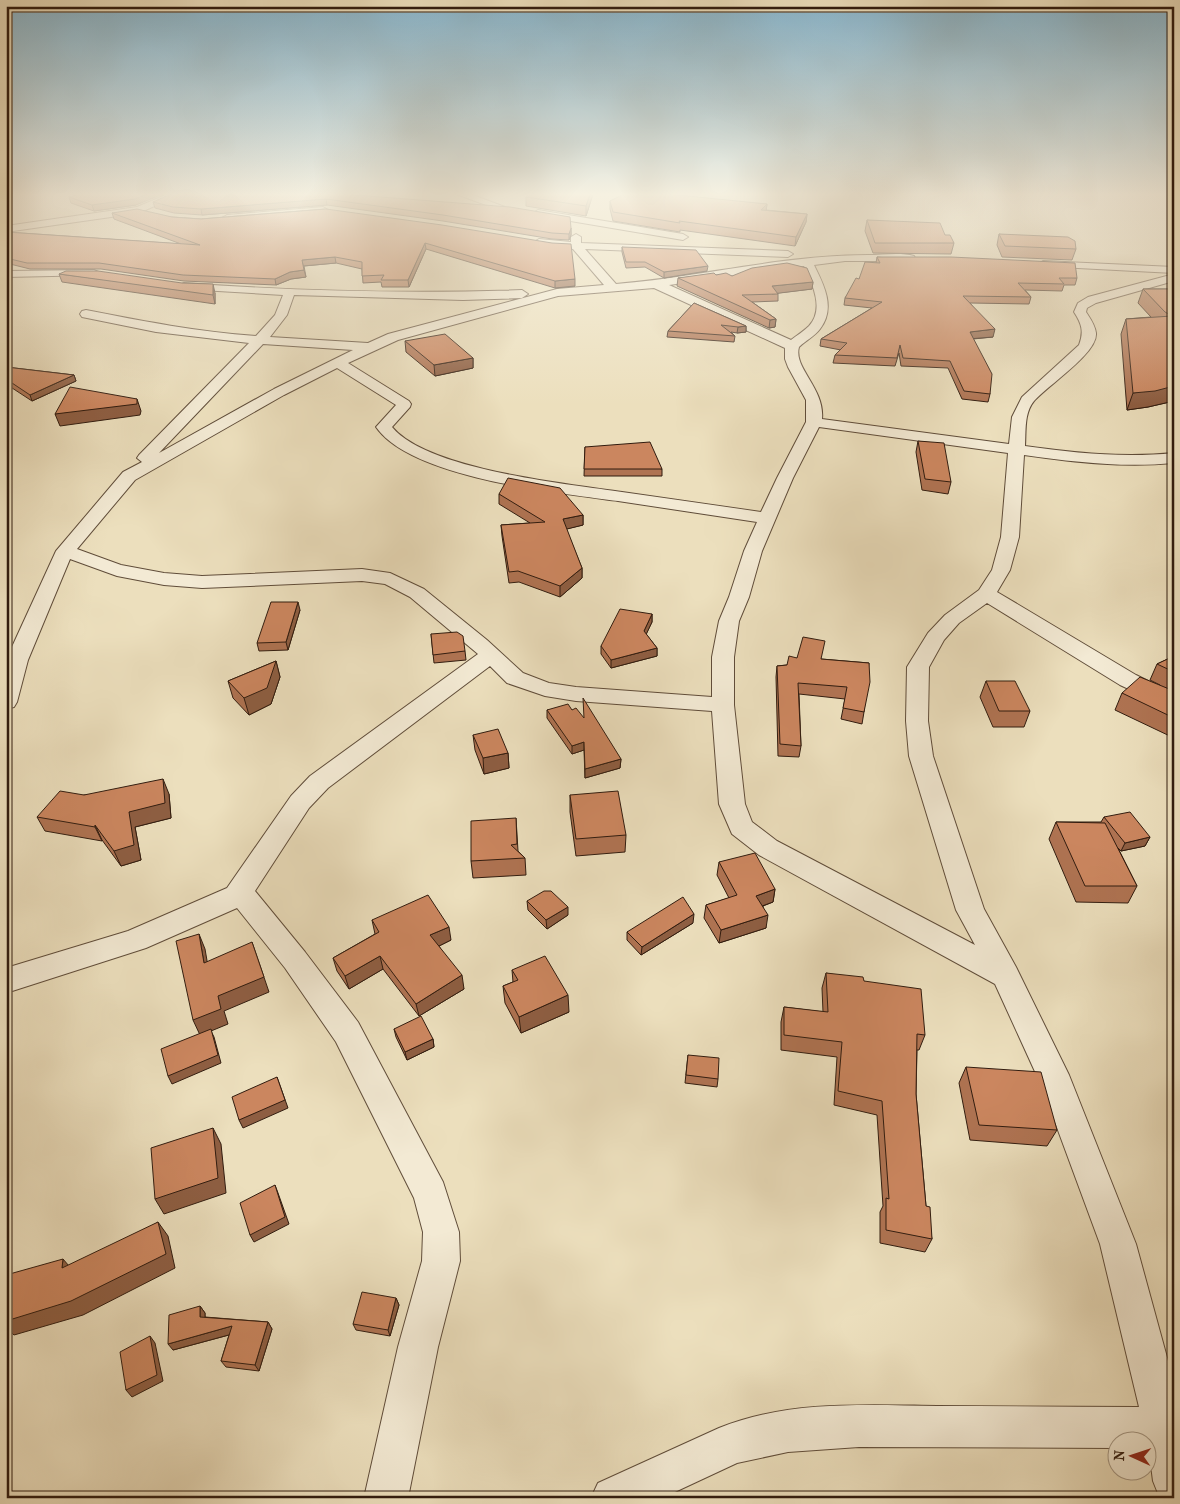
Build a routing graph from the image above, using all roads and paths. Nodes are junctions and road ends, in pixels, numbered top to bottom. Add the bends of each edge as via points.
1 (592, 264) edge
2 (790, 264) edge
3 (809, 264) edge
4 (1051, 264) edge
5 (767, 267) joint
6 (1174, 270) edge
7 (6, 274) edge
8 (110, 275) edge
9 (1174, 276) edge
10 (656, 284) junction
11 (175, 285) edge
12 (613, 288) junction
13 (290, 291) junction
14 (556, 293) junction
15 (463, 296) junction
16 (86, 314) dead end
17 (476, 316) junction
18 (260, 341) junction
19 (792, 346) junction
20 (368, 347) junction
21 (338, 362) junction
22 (814, 422) junction
23 (1018, 451) junction
24 (1174, 458) edge
25 (129, 476) junction
26 (766, 518) junction
27 (65, 551) junction
28 (986, 594) junction
29 (492, 656) junction
30 (12, 662) edge
31 (6, 702) edge
32 (1174, 703) edge
33 (723, 705) junction
34 (236, 897) junction
35 (1006, 976) junction
36 (6, 981) edge
37 (1165, 1428) junction
38 (1174, 1481) edge
39 (386, 1498) edge
40 (613, 1498) edge

1 - 12 street
2 - 5 street
3 - 19 street via 822,292 822,309 816,326
4 - 6 street
5 - 10 street
7 - 8 street via 78,272
9 - 23 street via 1092,300 1082,306 1080,312 1090,334 1085,347 1027,400 1019,417
10 - 12 street
10 - 19 street
11 - 13 street
12 - 14 street
13 - 15 street
13 - 18 street via 281,315
14 - 15 street
14 - 17 street
15 - 17 street
16 - 18 street via 156,328
17 - 20 street via 393,337
18 - 20 street
18 - 25 street
19 - 22 street via 793,361 814,400
20 - 21 street
21 - 25 street
21 - 26 street via 404,404 384,428 387,434 438,459 520,482
22 - 23 street
22 - 26 street
23 - 24 street via 1087,459 1142,461
23 - 28 street via 1010,537 1001,570
25 - 27 street
26 - 33 street via 729,621 723,658
27 - 29 street via 116,570 173,580 249,581 362,575 390,579 417,593
27 - 30 street
28 - 32 street via 1128,680
28 - 35 street via 952,618 935,637 918,667 917,721 921,756 970,910
29 - 33 street via 515,678 545,689
29 - 34 street via 319,782 300,802
30 - 31 street
33 - 35 street via 732,804 741,826 768,848
34 - 36 street via 136,940
34 - 39 street via 246,899 347,1032 431,1194 441,1232 441,1261 418,1347
35 - 37 street via 1058,1086 1118,1244
37 - 38 street
37 - 40 street via 859,1426 788,1430 734,1443

